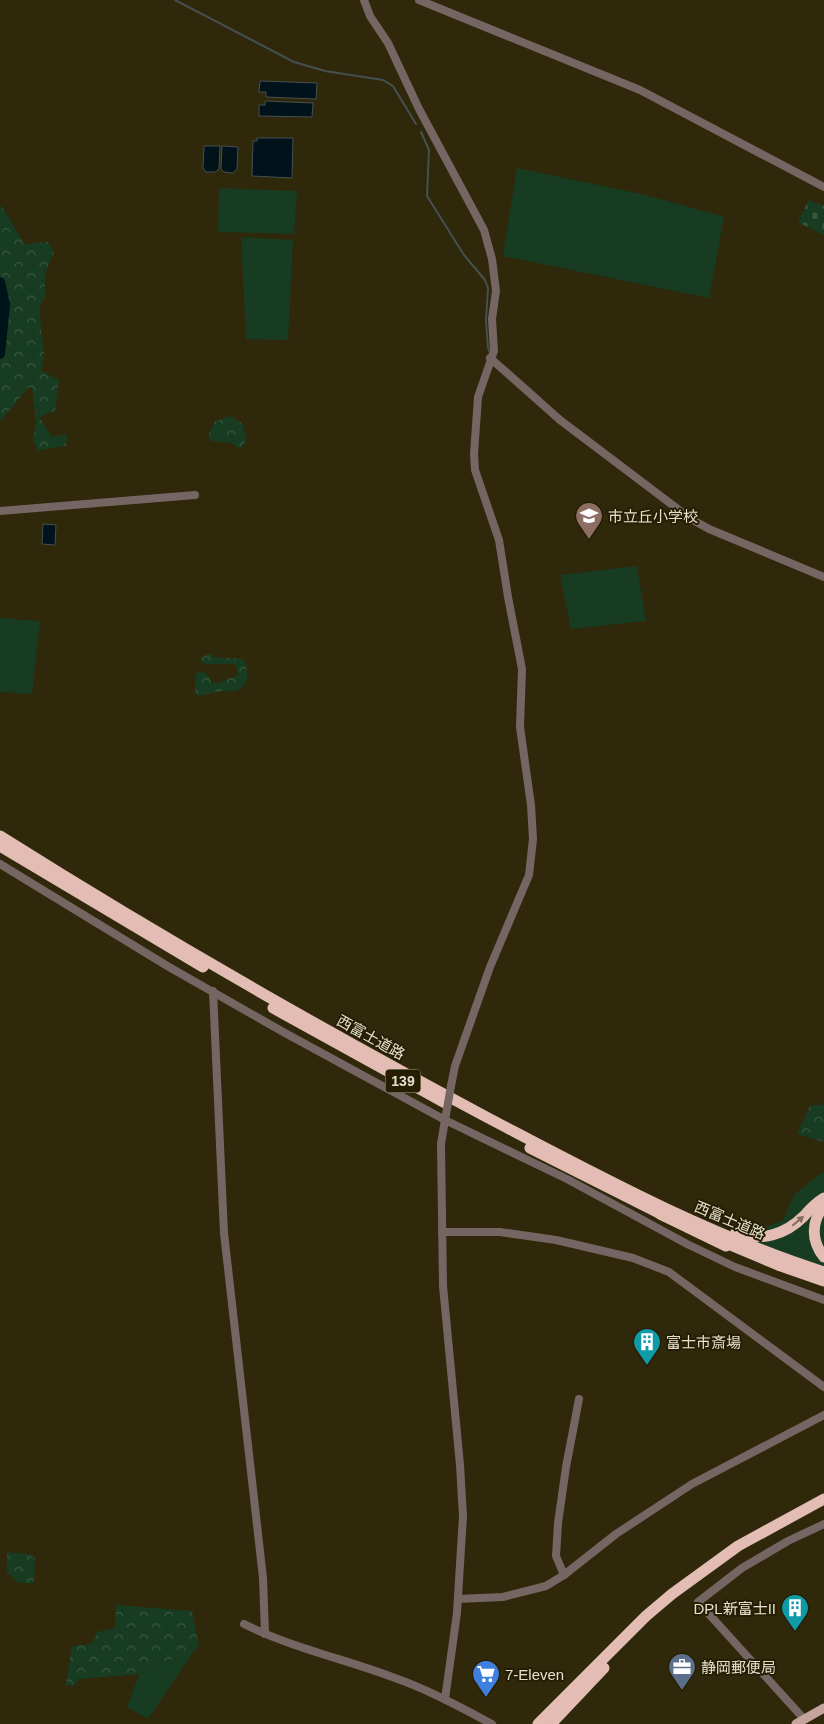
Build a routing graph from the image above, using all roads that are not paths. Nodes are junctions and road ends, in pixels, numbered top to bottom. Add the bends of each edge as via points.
1 (364, 0) edge
2 (419, 0) edge
3 (824, 187) edge
4 (492, 355) junction
5 (195, 496) dead end
6 (0, 511) edge
7 (824, 577) edge
8 (0, 836) edge
9 (0, 846) edge
10 (0, 864) edge
11 (213, 991) junction
12 (444, 1120) junction
13 (824, 1198) edge
14 (653, 1206) junction
15 (824, 1206) edge
16 (442, 1232) junction
17 (824, 1257) edge
18 (824, 1272) edge
19 (824, 1281) edge
20 (824, 1288) edge
21 (824, 1300) edge
22 (824, 1387) edge
23 (579, 1399) dead end
24 (824, 1414) edge
25 (824, 1499) edge
26 (824, 1507) edge
27 (824, 1524) edge
28 (564, 1576) junction
29 (458, 1600) junction
30 (244, 1624) dead end
31 (265, 1634) junction
32 (445, 1699) junction
33 (824, 1708) edge
34 (804, 1719) junction
35 (492, 1724) edge
36 (538, 1724) edge
37 (551, 1724) edge
38 (796, 1724) edge

1 - 4 street via 484,230 496,291
2 - 3 street via 640,90
4 - 7 street via 560,420 691,519
4 - 12 street, bridge via 478,397 474,454 476,470 499,540 522,669 520,727 533,839 528,875 490,967 455,1066
5 - 6 street
8 - 14 highway, 西富士道路 / 139 via 311,1021
9 - 14 highway, 西富士道路 / 139 via 324,1037 556,1162
10 - 11 street
11 - 12 street
11 - 31 street via 224,1233 263,1578
12 - 16 street via 441,1144
12 - 21 street via 567,1179 735,1267
14 -> 13 highway via 744,1235 763,1237 775,1235 795,1224
14 - 18 highway, 西富士道路 / 139
14 - 19 highway, 西富士道路 / 139 via 754,1255
14 - 20 highway via 756,1261
15 - 17 highway via 814,1226 816,1241
16 - 22 street via 500,1232 556,1240 633,1258 669,1272
16 - 29 street via 443,1286 463,1516
23 - 28 street via 558,1523 556,1556
24 - 28 street via 692,1484 616,1534
25 - 36 highway via 738,1546 672,1594
26 - 37 highway via 751,1547 700,1581 653,1620
27 - 34 street via 742,1568 698,1602
28 - 29 street via 546,1586 503,1597
29 - 32 street
30 - 31 street
31 - 32 street via 396,1678
32 - 35 street
33 - 34 main road
34 - 38 main road

